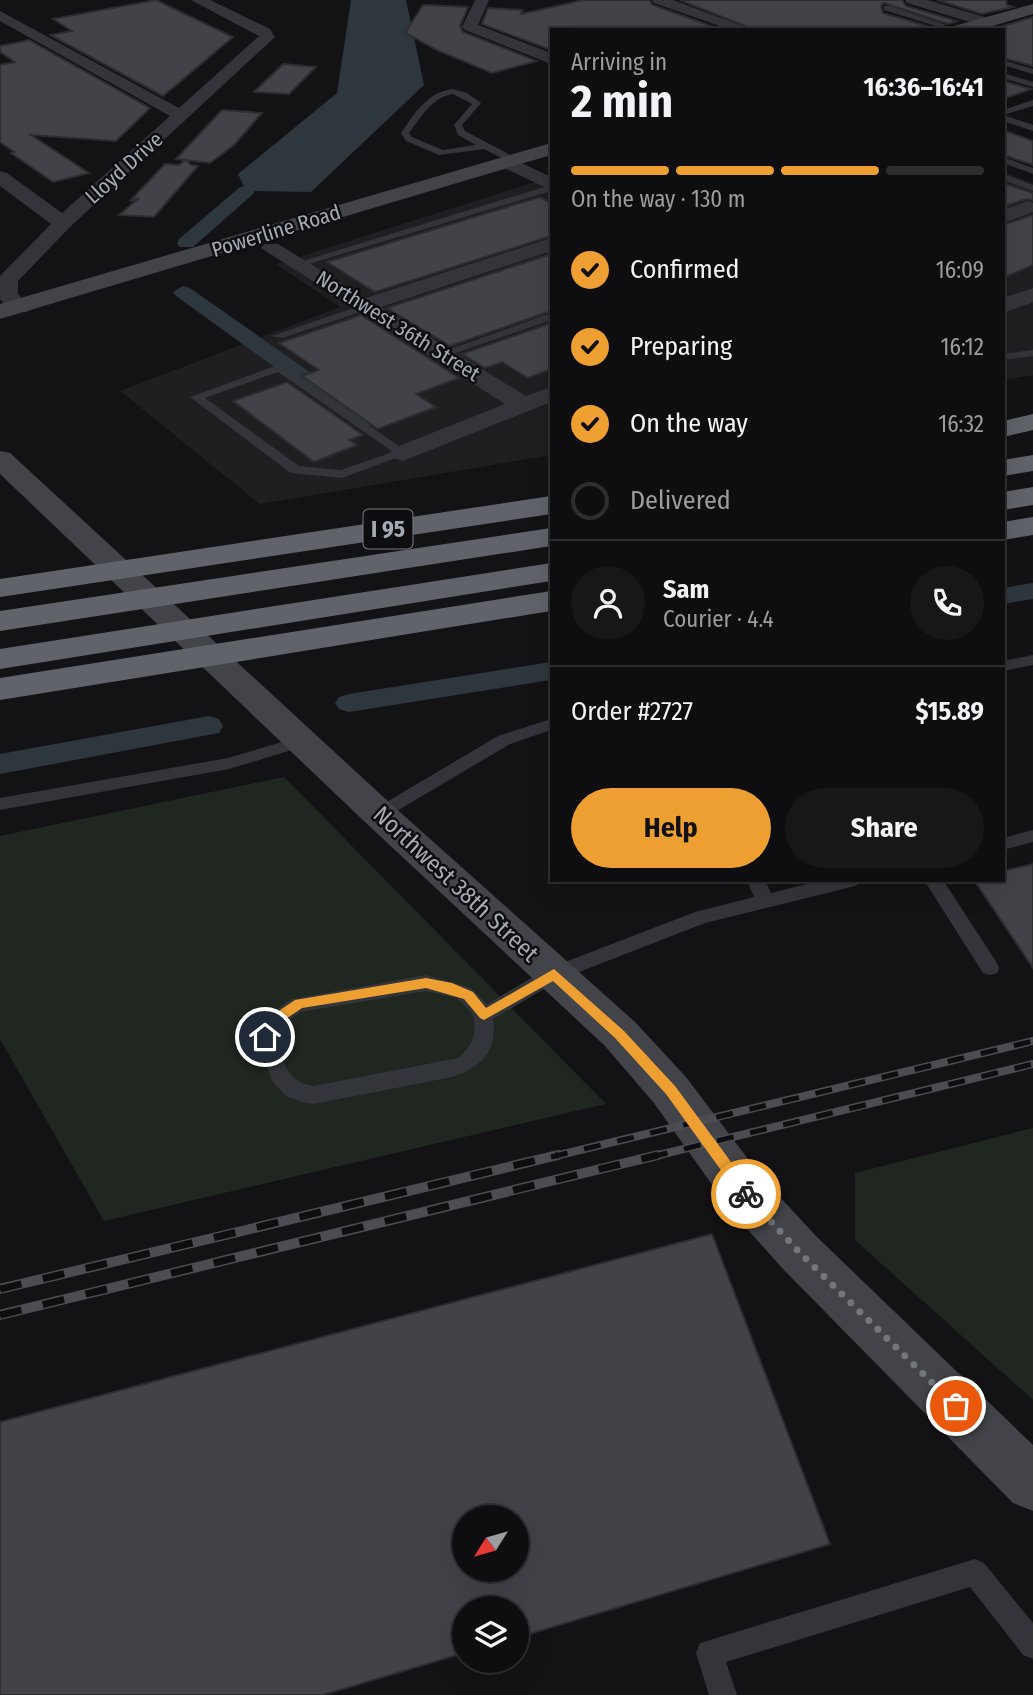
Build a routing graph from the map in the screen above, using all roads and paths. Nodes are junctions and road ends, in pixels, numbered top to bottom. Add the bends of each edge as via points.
1 (198, 0) edge
2 (482, 0) edge
3 (659, 0) edge
4 (913, 0) edge
5 (1033, 9) edge
6 (0, 15) edge
7 (986, 22) junction
8 (1033, 23) edge
9 (942, 25) dead end
10 (740, 28) edge
11 (966, 28) edge
12 (1005, 31) edge
13 (550, 59) edge
14 (1005, 63) edge
15 (1033, 72) edge
16 (1005, 76) edge
17 (1033, 85) edge
18 (1033, 103) edge
19 (1005, 114) edge
20 (182, 116) junction
21 (1005, 116) edge
22 (1033, 128) edge
23 (484, 146) junction
24 (550, 149) edge
25 (1005, 161) edge
26 (516, 165) junction
27 (550, 167) edge
28 (1033, 172) edge
29 (0, 177) edge
30 (1005, 179) edge
31 (550, 185) edge
32 (550, 186) edge
33 (1031, 200) edge
34 (1005, 216) edge
35 (63, 223) junction
36 (550, 244) edge
37 (271, 248) junction
38 (298, 264) junction
39 (1032, 294) edge
40 (1005, 305) edge
41 (367, 306) junction
42 (9, 310) edge
43 (550, 316) edge
44 (0, 328) edge
45 (278, 337) dead end
46 (1033, 353) edge
47 (443, 354) junction
48 (1005, 357) edge
49 (550, 394) edge
50 (524, 405) junction
51 (1033, 422) edge
52 (1005, 429) edge
53 (1033, 432) edge
54 (1005, 437) edge
55 (403, 453) junction
56 (0, 459) edge
57 (1033, 496) edge
58 (1005, 500) edge
59 (550, 505) edge
60 (1033, 526) edge
61 (1005, 531) edge
62 (550, 537) edge
63 (550, 572) edge
64 (6, 587) edge
65 (550, 601) edge
66 (0, 621) edge
67 (0, 659) edge
68 (1033, 660) edge
69 (1005, 666) edge
70 (0, 690) edge
71 (550, 724) edge
72 (302, 741) junction
73 (0, 804) edge
74 (379, 814) junction
75 (1033, 836) edge
76 (1005, 843) edge
77 (757, 882) edge
78 (843, 882) edge
79 (934, 882) edge
80 (765, 901) junction
81 (990, 968) dead end
82 (554, 974) junction
83 (484, 1015) junction
84 (1033, 1483) edge
85 (1033, 1645) edge
86 (723, 1695) edge

1 - 20 street, Lloyd Drive via 267,37
2 - 13 street via 470,27
3 - 10 street
4 - 7 street
4 - 9 lane via 883,9
5 - 7 main road
6 - 20 street
7 - 11 main road
8 - 12 main road
14 - 15 lane
16 - 17 lane
18 - 19 lane
20 - 35 street, Lloyd Drive
21 - 22 lane
23 - 23 lane via 458,130 477,103 454,91 434,96 405,133 442,153
23 - 26 lane
24 - 26 main road, Powerline Road
25 - 28 lane
26 - 27 main road, Powerline Road
26 - 31 street
26 - 37 main road, Powerline Road
26 - 42 main road, Powerline Road
29 - 35 street
30 - 33 lane
32 - 38 lane
33 - 34 street
35 - 42 street, Lloyd Drive via 6,282
36 - 41 street
37 - 38 street, Northwest 36th Street
37 - 44 main road, Powerline Road
38 - 41 street, Northwest 36th Street
39 - 40 street
41 - 45 lane
41 - 47 street, Northwest 36th Street
43 - 47 lane
46 - 48 lane
47 - 50 street, Northwest 36th Street
49 - 50 street
50 - 55 street
51 - 52 highway
53 - 54 highway
55 - 55 lane via 279,368 196,397 296,470 342,474
56 - 72 main road, Northwest 38th Street
57 - 58 highway
59 - 64 highway, I 95
60 - 61 highway
62 - 66 highway
63 - 67 highway
65 - 70 highway
68 - 69 lane
71 - 74 lane via 504,740
72 - 73 lane via 229,764
72 - 74 main road, Northwest 38th Street
74 - 82 main road, Northwest 38th Street
75 - 76 lane
77 - 80 lane
78 - 80 lane
79 - 81 lane
80 - 82 lane via 701,917
82 - 83 lane
82 - 84 main road, Northwest 38th Street via 620,1034 670,1090 747,1195 800,1253
83 - 83 lane via 486,1032 467,1063 314,1095 300,1095 277,1076 265,1037 273,1021 299,1004 426,983 468,996
85 - 86 lane via 975,1572 710,1653

